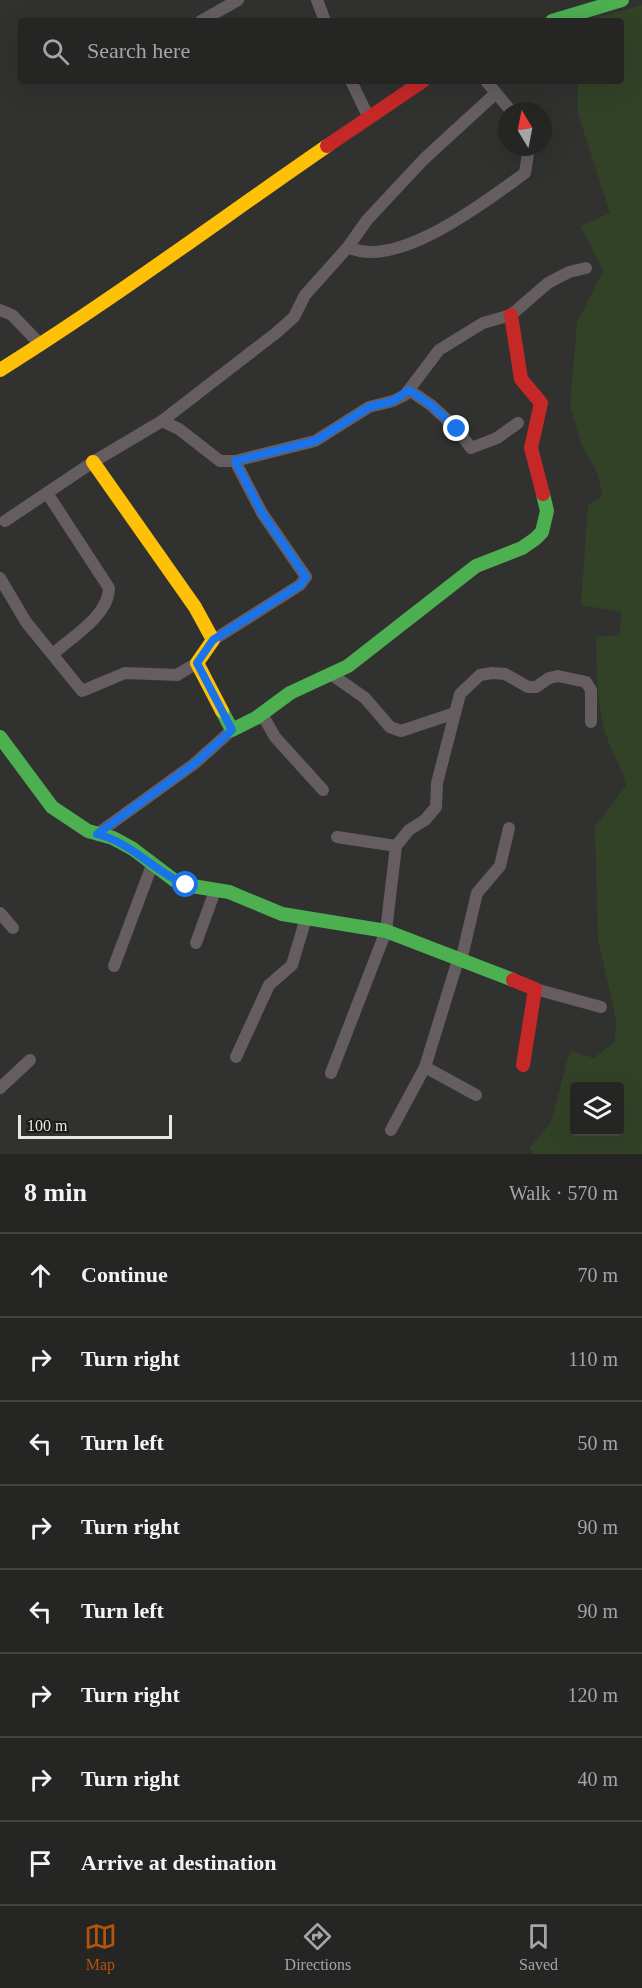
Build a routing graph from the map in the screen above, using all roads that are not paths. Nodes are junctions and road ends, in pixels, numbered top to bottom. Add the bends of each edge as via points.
1 (238, 0) edge
2 (316, 0) edge
3 (622, 0) edge
4 (589, 4) edge
5 (206, 18) edge
6 (324, 18) edge
7 (559, 18) edge
8 (352, 84) edge
9 (418, 84) edge
10 (488, 84) edge
11 (496, 93) junction
12 (504, 102) edge
13 (368, 116) junction
14 (528, 156) edge
15 (348, 247) junction
16 (586, 268) dead end
17 (0, 310) edge
18 (511, 315) junction
19 (41, 345) junction
20 (0, 370) edge
21 (409, 390) junction
22 (162, 421) junction
23 (518, 423) dead end
24 (235, 461) junction
25 (93, 462) junction
26 (47, 493) junction
27 (2, 519) edge
28 (0, 578) edge
29 (213, 640) junction
30 (54, 653) junction
31 (197, 663) junction
32 (331, 674) junction
33 (455, 713) junction
34 (262, 714) junction
35 (591, 722) dead end
36 (232, 730) junction
37 (0, 737) edge
38 (323, 790) dead end
39 (509, 828) dead end
40 (97, 834) junction
41 (338, 837) dead end
42 (396, 846) junction
43 (152, 865) junction
44 (215, 891) junction
45 (0, 913) edge
46 (306, 918) junction
47 (13, 928) dead end
48 (386, 930) junction
49 (196, 943) dead end
50 (460, 960) junction
51 (114, 966) dead end
52 (535, 989) junction
53 (601, 1007) dead end
54 (236, 1057) dead end
55 (30, 1060) dead end
56 (523, 1065) dead end
57 (425, 1067) junction
58 (331, 1073) dead end
59 (0, 1088) edge
60 (476, 1095) dead end
61 (391, 1130) dead end

1 - 5 street
2 - 6 street
3 - 4 street
4 - 7 street
8 - 13 street
9 - 13 street
10 - 11 street
11 - 12 street
11 - 15 street via 424,159 367,220
13 - 19 street
14 - 15 street via 525,173 476,208 425,237 381,251 358,252
15 - 22 street via 305,295 288,322
16 - 18 street via 548,283
17 - 19 street via 12,315
18 - 21 street via 483,324 439,350
18 - 32 street via 521,379 541,404 531,448 547,511 542,532 522,548 476,566 348,666
19 - 20 street
21 - 23 street via 457,429 471,448 497,438
21 - 24 street via 393,401 369,407 315,441
22 - 24 street via 220,460
22 - 25 street
24 - 29 street via 262,513 306,577 300,585
25 - 26 street
25 - 29 street via 195,607
26 - 27 street
26 - 30 street via 109,588 108,600 100,612
28 - 30 street via 26,622
29 - 31 street
30 - 31 street via 82,691 125,673 177,675
31 - 36 street
32 - 33 street via 365,698 390,727 401,731
32 - 34 street via 290,693
33 - 35 street via 460,694 480,675 505,674 528,687 558,676 586,682 591,690
33 - 42 street via 437,783 436,807
34 - 36 street
34 - 38 street via 275,737
36 - 40 street via 194,764
37 - 40 street via 52,807
39 - 50 street via 500,866 477,893
40 - 43 street via 133,849
41 - 42 street
42 - 48 street
43 - 44 street via 186,885
43 - 51 street
44 - 46 street via 229,892 282,914
44 - 49 street
45 - 47 street
46 - 48 street
46 - 54 street via 294,961 269,986
48 - 50 street
48 - 58 street
50 - 52 street
50 - 57 street
52 - 53 street
52 - 56 street
55 - 59 street
57 - 60 street
57 - 61 street

